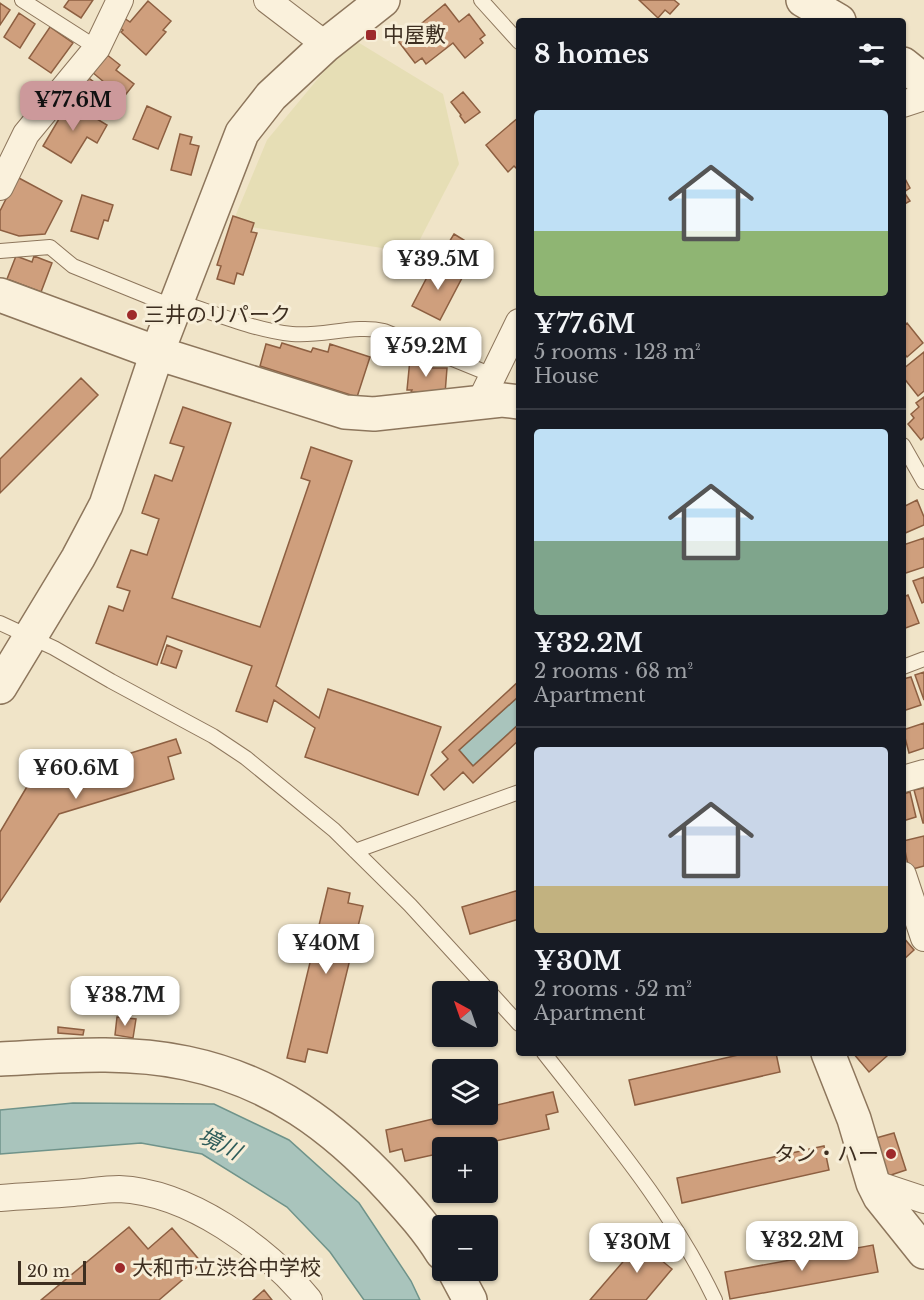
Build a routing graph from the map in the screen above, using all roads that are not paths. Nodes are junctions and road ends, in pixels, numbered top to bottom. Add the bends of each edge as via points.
1 (22, 0) edge
2 (120, 0) edge
3 (267, 0) edge
4 (383, 0) edge
5 (481, 0) edge
6 (808, 8) edge
7 (832, 18) edge
8 (516, 39) edge
9 (326, 45) junction
10 (97, 48) junction
11 (906, 66) edge
12 (924, 81) edge
13 (924, 97) edge
14 (906, 103) edge
15 (0, 187) edge
16 (0, 251) edge
17 (0, 295) edge
18 (175, 304) junction
19 (516, 328) edge
20 (157, 353) junction
21 (486, 390) junction
22 (516, 402) edge
23 (906, 450) edge
24 (924, 482) edge
25 (0, 623) edge
26 (31, 637) junction
27 (924, 659) edge
28 (906, 666) edge
29 (0, 685) edge
30 (924, 773) edge
31 (906, 778) edge
32 (516, 793) edge
33 (355, 851) junction
34 (912, 889) edge
35 (924, 938) edge
36 (516, 1021) edge
37 (546, 1056) edge
38 (829, 1056) edge
39 (0, 1059) edge
40 (873, 1183) junction
41 (0, 1198) edge
42 (924, 1200) edge
43 (432, 1240) edge
44 (924, 1252) edge
45 (460, 1281) edge
46 (309, 1300) edge
47 (470, 1300) edge
48 (715, 1300) edge

1 - 10 lane
2 - 10 street
3 - 9 street
4 - 9 street
5 - 8 lane
6 - 7 street
9 - 18 street via 271,96 242,133
10 - 15 street via 26,134
11 - 12 street
13 - 14 street
16 - 18 lane via 50,247 73,266
17 - 20 street
18 - 20 street
18 - 21 lane via 293,334 384,331
19 - 21 street
20 - 21 street via 359,414
20 - 26 street via 106,505
21 - 22 street via 502,400
23 - 24 lane
25 - 26 lane
26 - 29 street
26 - 33 lane via 230,747
27 - 28 lane
30 - 31 street
32 - 33 lane
33 - 36 lane
34 - 35 street
37 - 48 lane via 639,1174
38 - 40 street
39 - 43 street via 82,1055 144,1058 185,1063 271,1092 329,1129 364,1160
40 - 42 street
40 - 44 street via 889,1210
41 - 46 street via 119,1190 153,1194 181,1203 252,1246
45 - 47 street

